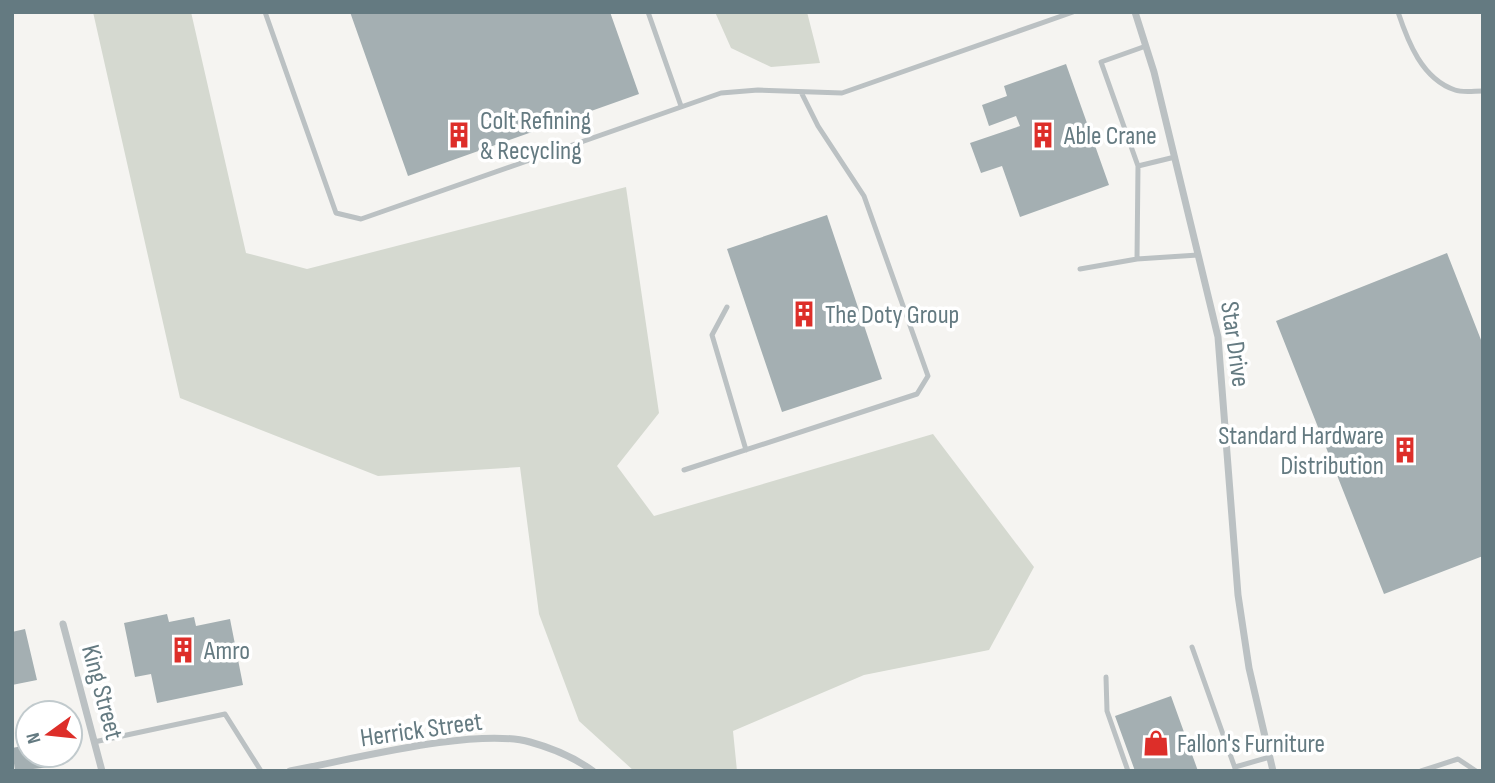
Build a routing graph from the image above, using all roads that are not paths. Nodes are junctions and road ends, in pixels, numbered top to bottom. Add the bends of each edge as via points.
1 (265, 12) edge
2 (648, 12) edge
3 (1073, 12) edge
4 (1135, 12) edge
5 (1398, 12) edge
6 (1146, 46) junction
7 (1483, 91) edge
8 (802, 94) junction
9 (681, 106) junction
10 (1175, 158) junction
11 (1138, 166) junction
12 (1198, 255) junction
13 (1137, 259) junction
14 (1080, 269) dead end
15 (727, 307) dead end
16 (746, 450) junction
17 (684, 470) dead end
18 (63, 624) dead end
19 (1192, 647) dead end
20 (1106, 677) dead end
21 (94, 742) junction
22 (1270, 757) junction
23 (1236, 769) edge
24 (102, 771) edge
25 (261, 771) edge
26 (290, 771) edge
27 (593, 771) edge
28 (1128, 771) edge
29 (1273, 771) edge
30 (1421, 771) edge
31 (1476, 771) edge

1 - 9 lane via 335,213 361,219
2 - 9 lane
3 - 8 lane via 842,93
4 - 6 street, Star Drive
5 - 7 lane via 1424,68 1456,90
6 - 10 street, Star Drive
6 - 11 lane via 1101,62
8 - 9 lane via 721,93
8 - 16 lane via 864,196 928,376 918,394
10 - 11 lane
10 - 12 street, Star Drive
11 - 13 lane
12 - 13 lane
12 - 22 street, Star Drive via 1218,337 1238,595
13 - 14 lane
15 - 16 lane via 712,335
16 - 17 lane
18 - 21 street, King Street
19 - 23 lane
20 - 28 lane via 1107,710
21 - 24 street, King Street
21 - 25 lane via 225,714
22 - 23 lane
22 - 29 street, Star Drive
26 - 27 street, Herrick Street via 474,738 528,741 578,760
30 - 31 lane via 1458,759

